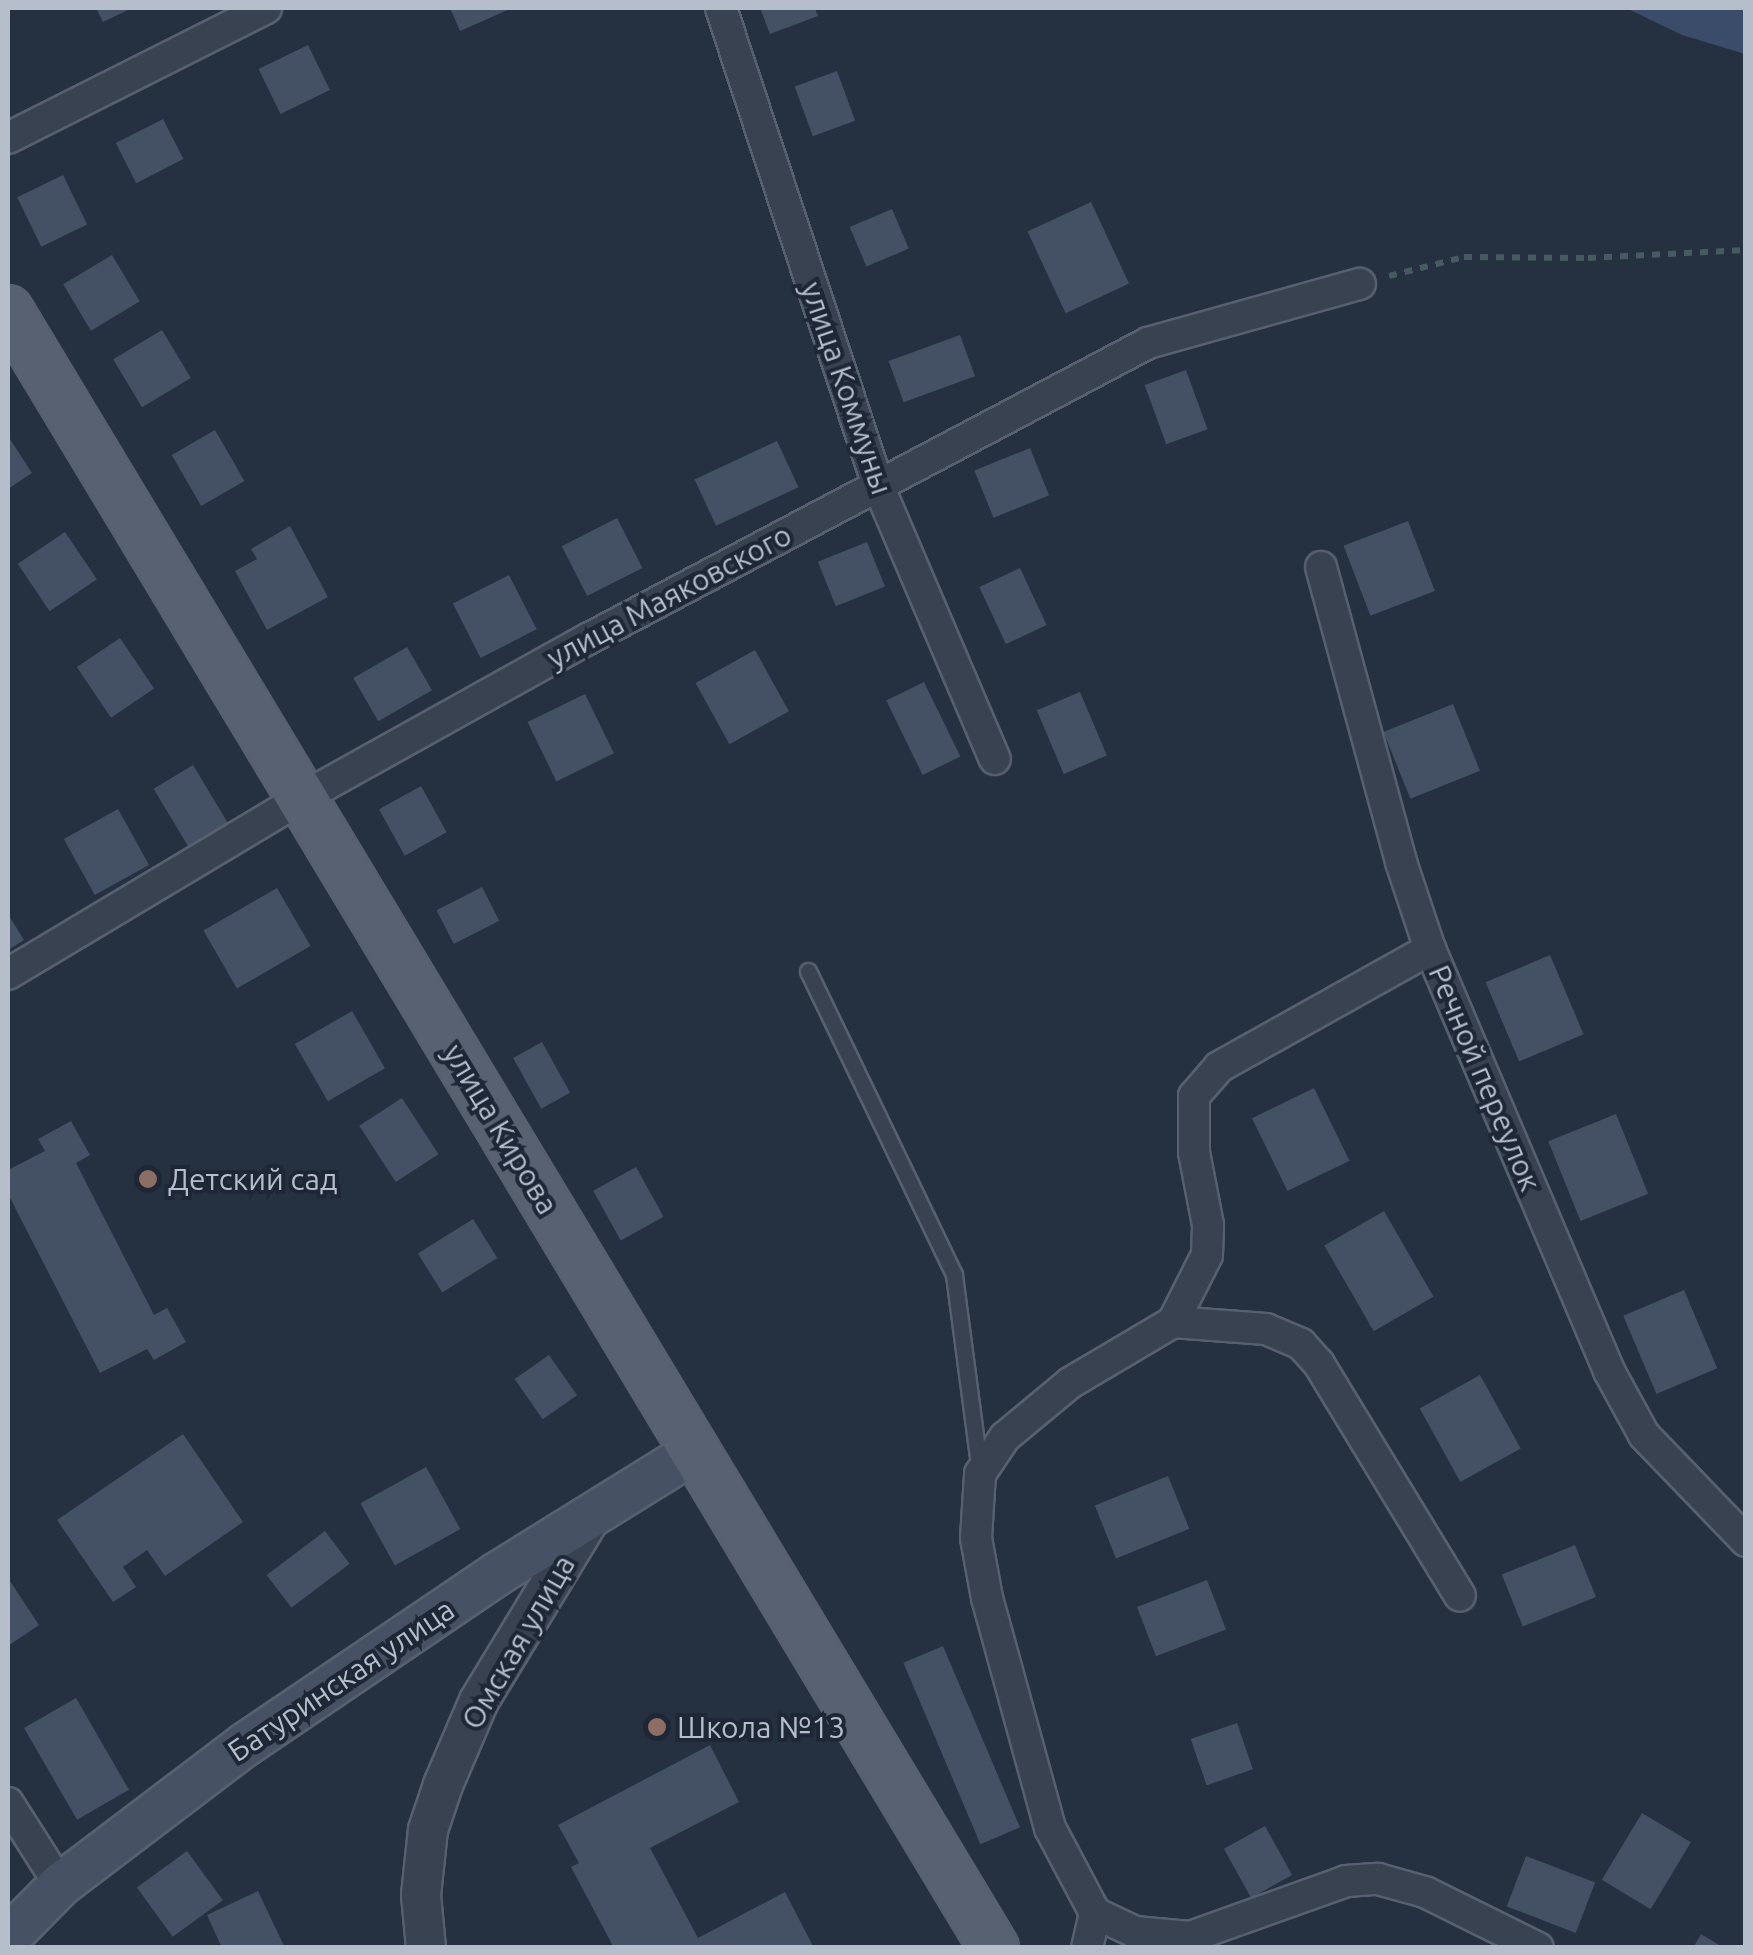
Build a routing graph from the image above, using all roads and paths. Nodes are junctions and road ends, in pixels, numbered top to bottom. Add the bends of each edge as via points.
1 (266, 8) edge
2 (721, 8) edge
3 (8, 138) edge
4 (1746, 250) edge
5 (1360, 284) joint
6 (8, 310) edge
7 (877, 483) junction
8 (1321, 567) dead end
9 (996, 759) dead end
10 (302, 798) junction
11 (1430, 948) junction
12 (808, 971) dead end
13 (8, 974) edge
14 (1173, 1322) junction
15 (696, 1451) junction
16 (980, 1474) junction
17 (592, 1515) junction
18 (1746, 1541) edge
19 (1460, 1596) dead end
20 (8, 1803) edge
21 (60, 1884) junction
22 (1095, 1913) junction
23 (8, 1938) edge
24 (426, 1948) edge
25 (994, 1948) edge
26 (1087, 1948) edge
27 (1538, 1948) edge

1 - 3 street
2 - 7 street, улица Коммуны
4 - 5 path via 1464,256
5 - 7 street, улица Маяковского via 1148,343
6 - 10 main road, улица Кирова
7 - 9 street, улица Коммуны
7 - 10 street, улица Маяковского
8 - 11 street, Речной переулок
10 - 13 street, улица Маяковского
10 - 15 main road, улица Кирова
11 - 14 street via 1219,1067 1194,1096 1207,1255
11 - 18 street, Речной переулок via 1609,1371 1644,1435
12 - 16 lane via 954,1275
14 - 16 street via 1070,1383 1005,1437
14 - 19 street via 1266,1329 1301,1344
15 - 17 main road, Батуринская улица
15 - 25 main road, улица Кирова
16 - 22 street via 976,1538 986,1598 1050,1828
17 - 21 main road, Батуринская улица via 246,1744
17 - 24 street, Омская улица via 479,1700 442,1785 428,1830 421,1895
20 - 21 street
21 - 23 main road, Батуринская улица
22 - 26 street
22 - 27 street via 1135,1932 1190,1936 1346,1881 1378,1880 1424,1892

